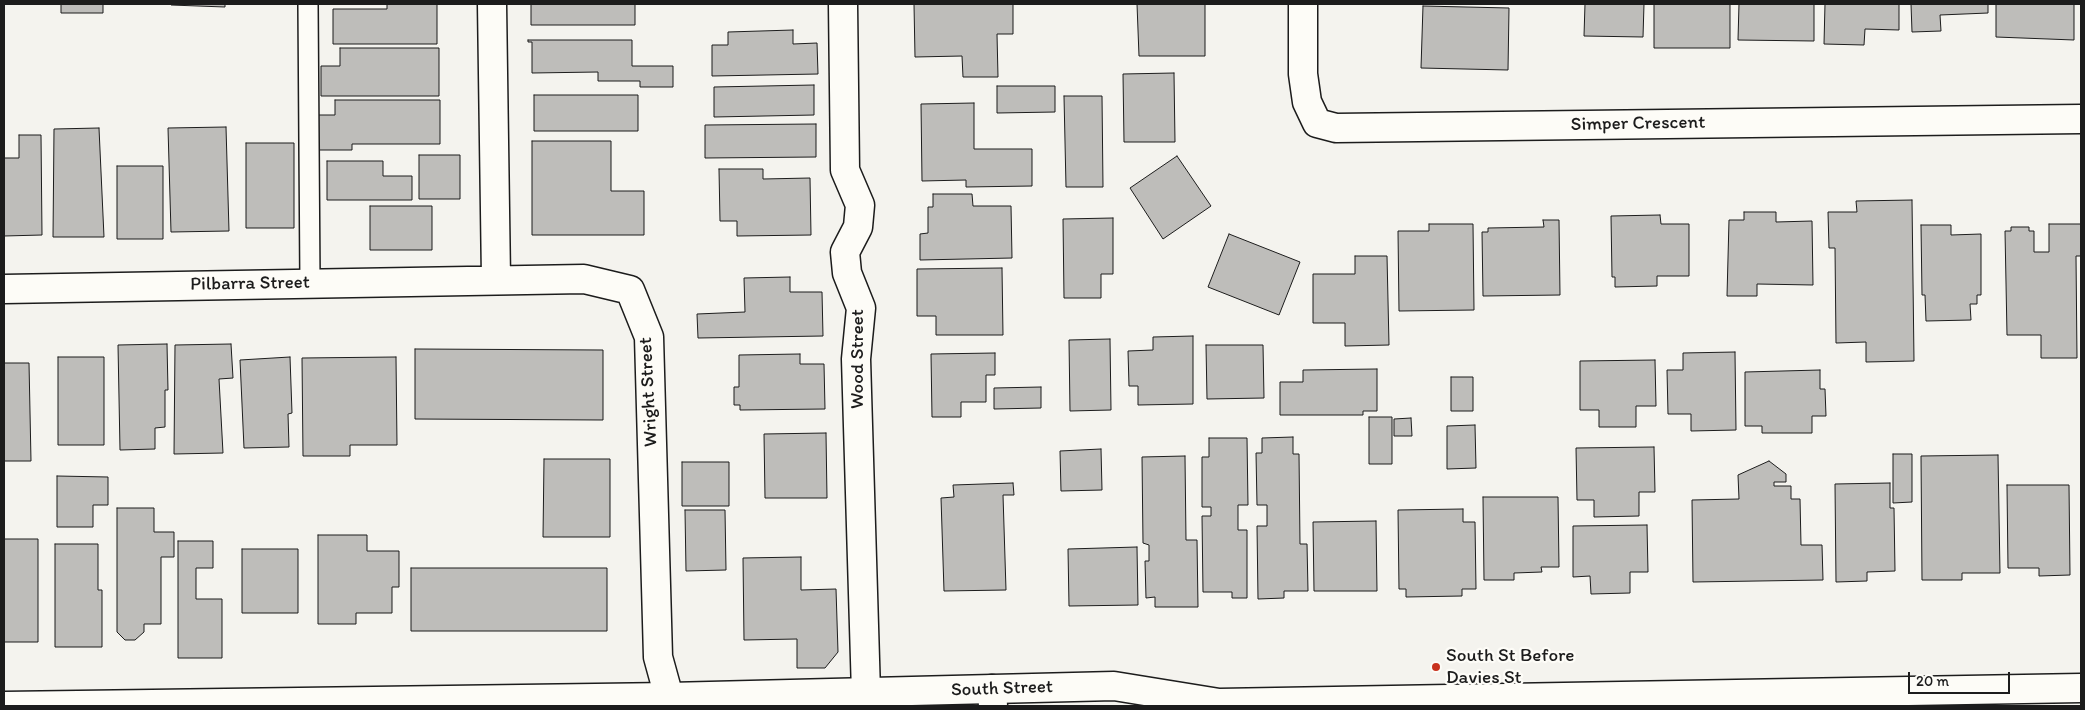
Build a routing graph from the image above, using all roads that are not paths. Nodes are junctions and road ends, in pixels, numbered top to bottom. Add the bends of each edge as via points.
1 (308, 4) edge
2 (492, 4) edge
3 (843, 4) edge
4 (1303, 4) edge
5 (2081, 119) edge
6 (496, 279) junction
7 (310, 283) junction
8 (4, 289) edge
9 (2081, 688) edge
10 (866, 693) junction
11 (669, 697) junction
12 (992, 697) edge
13 (1867, 699) edge
14 (493, 702) edge
15 (1326, 704) edge
16 (1209, 705) edge
17 (4, 706) edge

1 - 7 lane
2 - 6 street
3 - 10 street, Wood Street via 844,170 860,205 858,227 846,252 847,273 861,308 856,359
4 - 5 street, Simper Crescent via 1303,74 1307,102 1317,122 1336,128
6 - 7 street, Pilbarra Street
6 - 11 street, Wright Street via 584,279 630,290 649,337 658,657
7 - 8 street, Pilbarra Street
9 - 13 street, South Street
10 - 11 street, South Street
10 - 12 street, South Street
11 - 14 street, South Street
12 - 16 street, South Street via 1114,686
13 - 15 street, South Street
14 - 17 street, South Street
15 - 16 street, South Street

